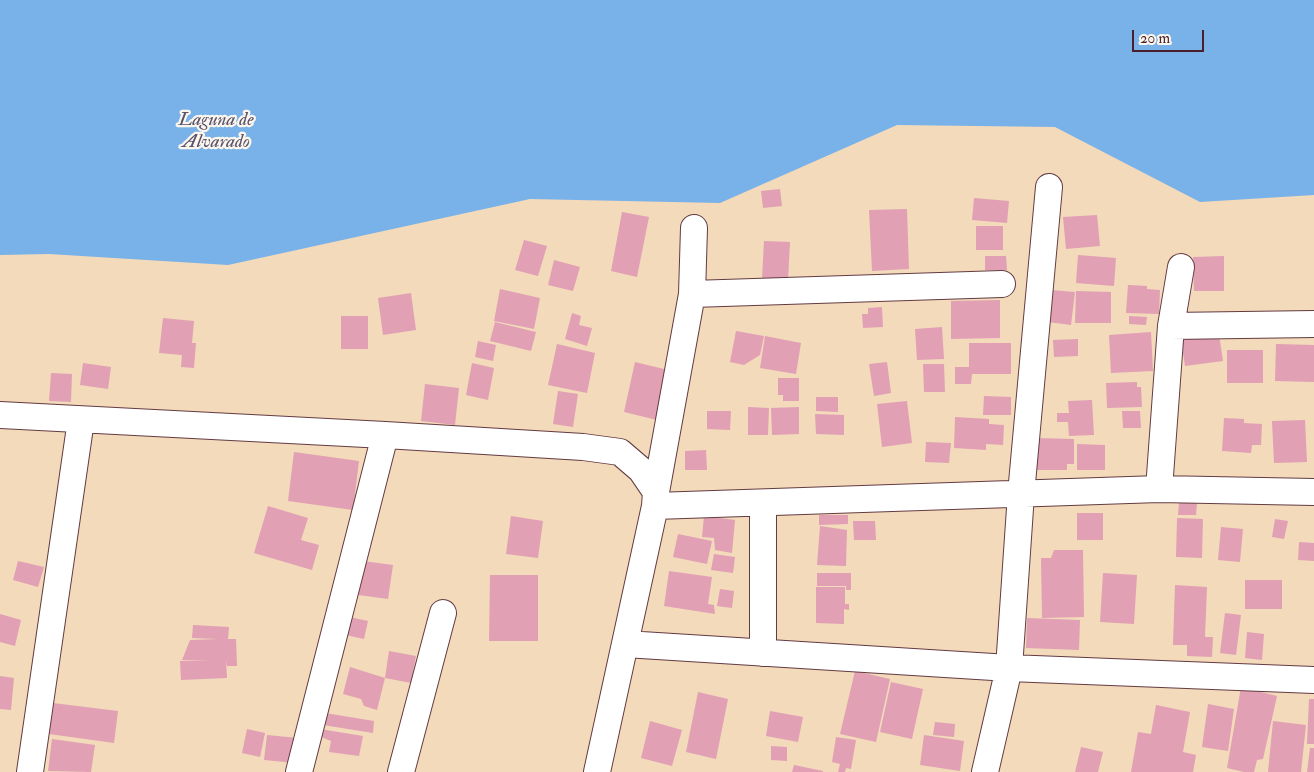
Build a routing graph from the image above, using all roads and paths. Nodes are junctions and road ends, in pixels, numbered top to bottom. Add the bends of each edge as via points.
1 (1049, 187) dead end
2 (694, 228) dead end
3 (1181, 267) dead end
4 (1002, 284) dead end
5 (692, 294) junction
6 (1314, 324) edge
7 (1171, 326) junction
8 (0, 415) edge
9 (81, 420) junction
10 (385, 434) junction
11 (1159, 489) junction
12 (1314, 492) edge
13 (1021, 494) junction
14 (656, 499) junction
15 (763, 503) junction
16 (443, 613) dead end
17 (625, 644) junction
18 (763, 653) junction
19 (1009, 668) junction
20 (1314, 680) edge
21 (30, 772) edge
22 (299, 772) edge
23 (401, 772) edge
24 (597, 772) edge
25 (985, 772) edge

1 - 13 street
2 - 5 street
3 - 7 street
4 - 5 street
5 - 14 street
6 - 7 street
7 - 11 street
8 - 9 street
9 - 10 street
9 - 21 street
10 - 14 street via 620,452 641,470
10 - 22 street
11 - 12 street
11 - 13 street
13 - 15 street
13 - 19 street
14 - 15 street
14 - 17 street
15 - 18 street
16 - 23 street
17 - 18 street
17 - 24 street
18 - 19 street
19 - 20 street
19 - 25 street

